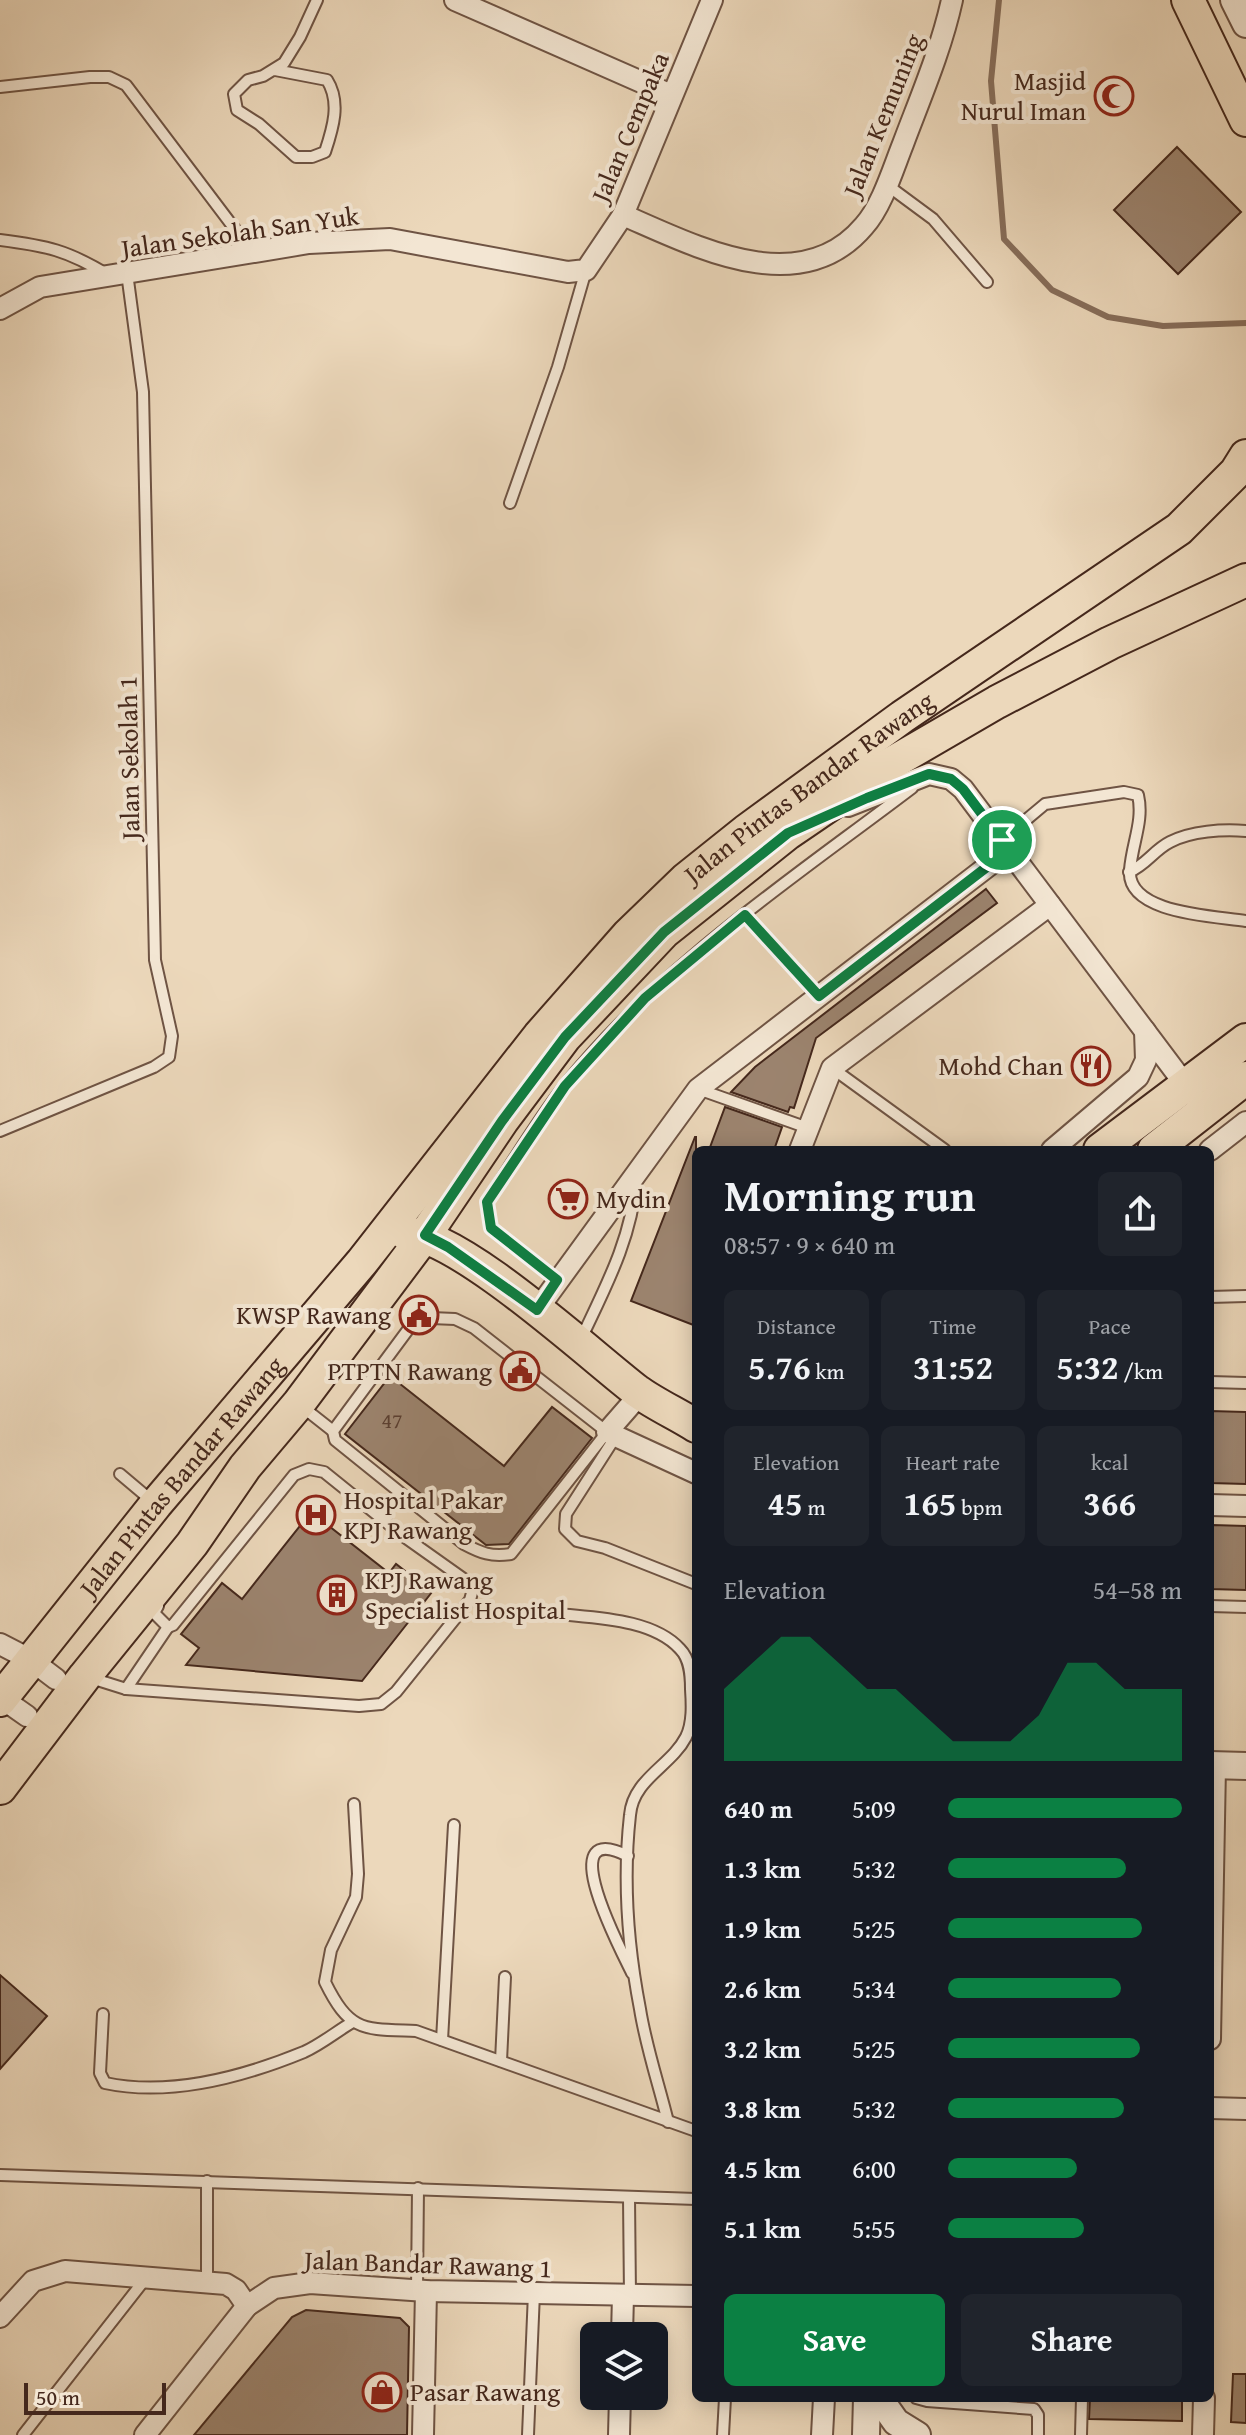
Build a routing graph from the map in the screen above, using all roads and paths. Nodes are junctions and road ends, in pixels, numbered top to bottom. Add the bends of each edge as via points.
1 (317, 0) edge
2 (455, 0) edge
3 (712, 0) edge
4 (952, 0) edge
5 (1188, 0) edge
6 (1203, 0) edge
7 (1234, 0) edge
8 (1246, 24) edge
9 (275, 70) junction
10 (0, 87) edge
11 (1246, 91) edge
12 (671, 95) junction
13 (1246, 120) edge
14 (887, 185) junction
15 (623, 215) junction
16 (0, 240) edge
17 (253, 253) junction
18 (586, 270) junction
19 (118, 274) junction
20 (987, 282) dead end
21 (0, 309) edge
22 (1246, 456) edge
23 (510, 503) dead end
24 (1246, 580) edge
25 (929, 774) junction
26 (1246, 831) edge
27 (788, 833) junction
28 (1005, 845) junction
29 (1129, 872) junction
30 (1050, 905) junction
31 (745, 915) junction
32 (1246, 921) edge
33 (819, 996) junction
34 (588, 1013) junction
35 (1145, 1031) junction
36 (1246, 1040) edge
37 (832, 1068) junction
38 (1246, 1078) edge
39 (1186, 1085) junction
40 (698, 1089) junction
41 (1205, 1111) junction
42 (1246, 1122) edge
43 (808, 1128) junction
44 (0, 1131) edge
45 (801, 1146) edge
46 (939, 1146) edge
47 (1057, 1146) edge
48 (1114, 1146) edge
49 (1159, 1146) edge
50 (1214, 1147) edge
51 (637, 1171) junction
52 (425, 1235) junction
53 (362, 1262) junction
54 (495, 1279) junction
55 (557, 1280) junction
56 (1246, 1296) edge
57 (1214, 1297) edge
58 (537, 1310) junction
59 (578, 1344) junction
60 (1214, 1382) edge
61 (1246, 1383) edge
62 (641, 1393) junction
63 (299, 1403) junction
64 (692, 1424) edge
65 (333, 1431) junction
66 (611, 1434) junction
67 (245, 1467) junction
68 (692, 1471) edge
69 (120, 1474) dead end
70 (156, 1504) junction
71 (1214, 1505) edge
72 (1246, 1506) edge
73 (692, 1582) edge
74 (1214, 1606) edge
75 (1246, 1607) edge
76 (559, 1614) dead end
77 (168, 1627) junction
78 (0, 1644) edge
79 (58, 1672) junction
80 (126, 1689) junction
81 (7, 1703) edge
82 (0, 1757) edge
83 (1214, 1766) edge
84 (1246, 1766) edge
85 (0, 1788) edge
86 (354, 1804) dead end
87 (454, 1825) dead end
88 (628, 1856) junction
89 (505, 1977) dead end
90 (636, 1982) junction
91 (103, 2014) dead end
92 (351, 2023) junction
93 (442, 2040) junction
94 (501, 2061) junction
95 (1214, 2108) edge
96 (1246, 2109) edge
97 (668, 2122) junction
98 (692, 2130) edge
99 (0, 2175) edge
100 (207, 2181) junction
101 (418, 2188) junction
102 (629, 2198) junction
103 (692, 2199) edge
104 (147, 2276) junction
105 (207, 2282) junction
106 (421, 2290) junction
107 (534, 2293) junction
108 (626, 2295) junction
109 (692, 2296) edge
110 (247, 2306) junction
111 (0, 2317) edge
112 (623, 2322) edge
113 (725, 2402) edge
114 (824, 2402) edge
115 (867, 2402) edge
116 (882, 2402) edge
117 (940, 2402) edge
118 (1082, 2402) edge
119 (1204, 2402) edge
120 (620, 2410) edge
121 (23, 2435) edge
122 (145, 2435) edge
123 (423, 2435) edge
124 (528, 2435) edge
125 (619, 2435) edge
126 (723, 2435) edge
127 (822, 2435) edge
128 (866, 2435) edge
129 (917, 2435) edge
130 (1038, 2435) edge
131 (1081, 2435) edge
132 (1203, 2435) edge

1 - 9 lane via 300,37
2 - 12 street
3 - 12 street, Jalan Cempaka
4 - 14 street, Jalan Kemuning via 944,38
5 - 13 main road
6 - 11 street
7 - 8 street
9 - 9 lane via 248,80 234,94 237,110 296,157 325,152 334,126 335,92 327,80
10 - 17 lane via 90,77 109,77 126,85
12 - 15 street, Jalan Cempaka
14 - 15 street, Jalan Kemuning via 865,226 846,242 826,257 788,264 751,263 697,247
14 - 20 lane via 933,219
15 - 18 street, Jalan Cempaka
16 - 19 lane via 50,247
17 - 18 street, Jalan Sekolah San Yuk via 309,243 390,239 568,272
17 - 19 street, Jalan Sekolah San Yuk
18 - 23 lane
19 - 21 street, Jalan Sekolah San Yuk via 40,287
19 - 44 lane, Jalan Sekolah 1 via 143,392 155,960 172,1036 169,1057 154,1067
22 - 53 main road, Jalan Pintas Bandar Rawang via 1179,529 902,717 686,879 539,1036
24 - 27 main road, Jalan Pintas Bandar Rawang via 997,702 885,767
25 - 27 street
25 - 28 street via 951,779 963,789
25 - 31 lane
26 - 29 lane via 1185,836 1168,842
27 - 34 main road, Jalan Pintas Bandar Rawang via 664,932
28 - 29 lane via 1045,804 1124,792 1138,795 1142,811
28 - 30 street
28 - 33 street
29 - 32 lane via 1141,897 1158,907
30 - 35 street
30 - 37 street
31 - 33 lane
31 - 55 lane via 645,998 565,1086 487,1202 491,1228
33 - 40 street
34 - 52 main road, Jalan Pintas Bandar Rawang via 502,1121
34 - 54 main road via 457,1214 461,1245
35 - 39 street
35 - 47 street via 1146,1060 1138,1077
36 - 39 main road
37 - 43 street
37 - 46 lane
38 - 41 main road
39 - 41 street
39 - 48 main road
40 - 43 lane
40 - 51 street
41 - 49 main road
42 - 50 street
43 - 45 street
51 - 55 street
51 - 59 lane via 634,1208 613,1272
52 - 53 main road via 406,1232
52 - 54 main road
52 - 63 main road, Jalan Pintas Bandar Rawang
53 - 70 main road, Jalan Pintas Bandar Rawang
54 - 58 main road
55 - 58 street
56 - 57 lane
58 - 59 main road
59 - 62 main road
60 - 61 lane
62 - 64 main road
62 - 66 street
63 - 65 lane
63 - 67 main road, Jalan Pintas Bandar Rawang
65 - 66 lane via 410,1327 431,1318 455,1319 474,1328
65 - 66 lane via 335,1440 464,1544 497,1556 511,1554
66 - 68 street
66 - 73 lane via 566,1514 565,1529 577,1541
67 - 77 lane via 232,1505 154,1613
67 - 79 main road, Jalan Pintas Bandar Rawang via 192,1544
69 - 70 lane
70 - 79 main road, Jalan Pintas Bandar Rawang
71 - 72 street
74 - 75 lane
76 - 88 lane via 629,1622 664,1636 681,1649 690,1670 692,1711 686,1736 637,1792 630,1810
77 - 80 lane
77 - 80 lane via 294,1475 309,1469 324,1472 473,1589 470,1600 381,1704
78 - 79 street
79 - 80 lane
79 - 81 main road, Jalan Pintas Bandar Rawang
79 - 85 main road, Jalan Pintas Bandar Rawang
81 - 82 main road, Jalan Pintas Bandar Rawang
83 - 84 street
86 - 92 lane via 356,1897 331,1950 325,1982
87 - 93 lane
88 - 90 lane
88 - 90 lane via 601,1849 590,1872
89 - 94 lane
90 - 97 lane
91 - 92 lane via 100,2073 105,2083 168,2088 234,2076 306,2051
92 - 93 lane via 416,2031
93 - 94 lane
94 - 97 lane
95 - 96 street
97 - 98 lane
99 - 100 lane
100 - 101 lane
100 - 105 lane
101 - 102 lane
101 - 106 lane
102 - 103 lane
102 - 108 lane
104 - 105 street
104 - 111 street via 65,2271 33,2281
104 - 121 lane
105 - 110 street via 233,2287
106 - 107 street, Jalan Bandar Rawang 1
106 - 110 street, Jalan Bandar Rawang 1 via 310,2283 274,2288
106 - 123 street
107 - 108 street, Jalan Bandar Rawang 1
107 - 124 lane
108 - 109 street, Jalan Bandar Rawang 1
108 - 112 street
110 - 122 street
113 - 126 lane
114 - 127 street
115 - 128 street
116 - 129 street via 896,2422
117 - 130 lane via 1034,2409
118 - 131 lane
119 - 132 street
120 - 125 street

